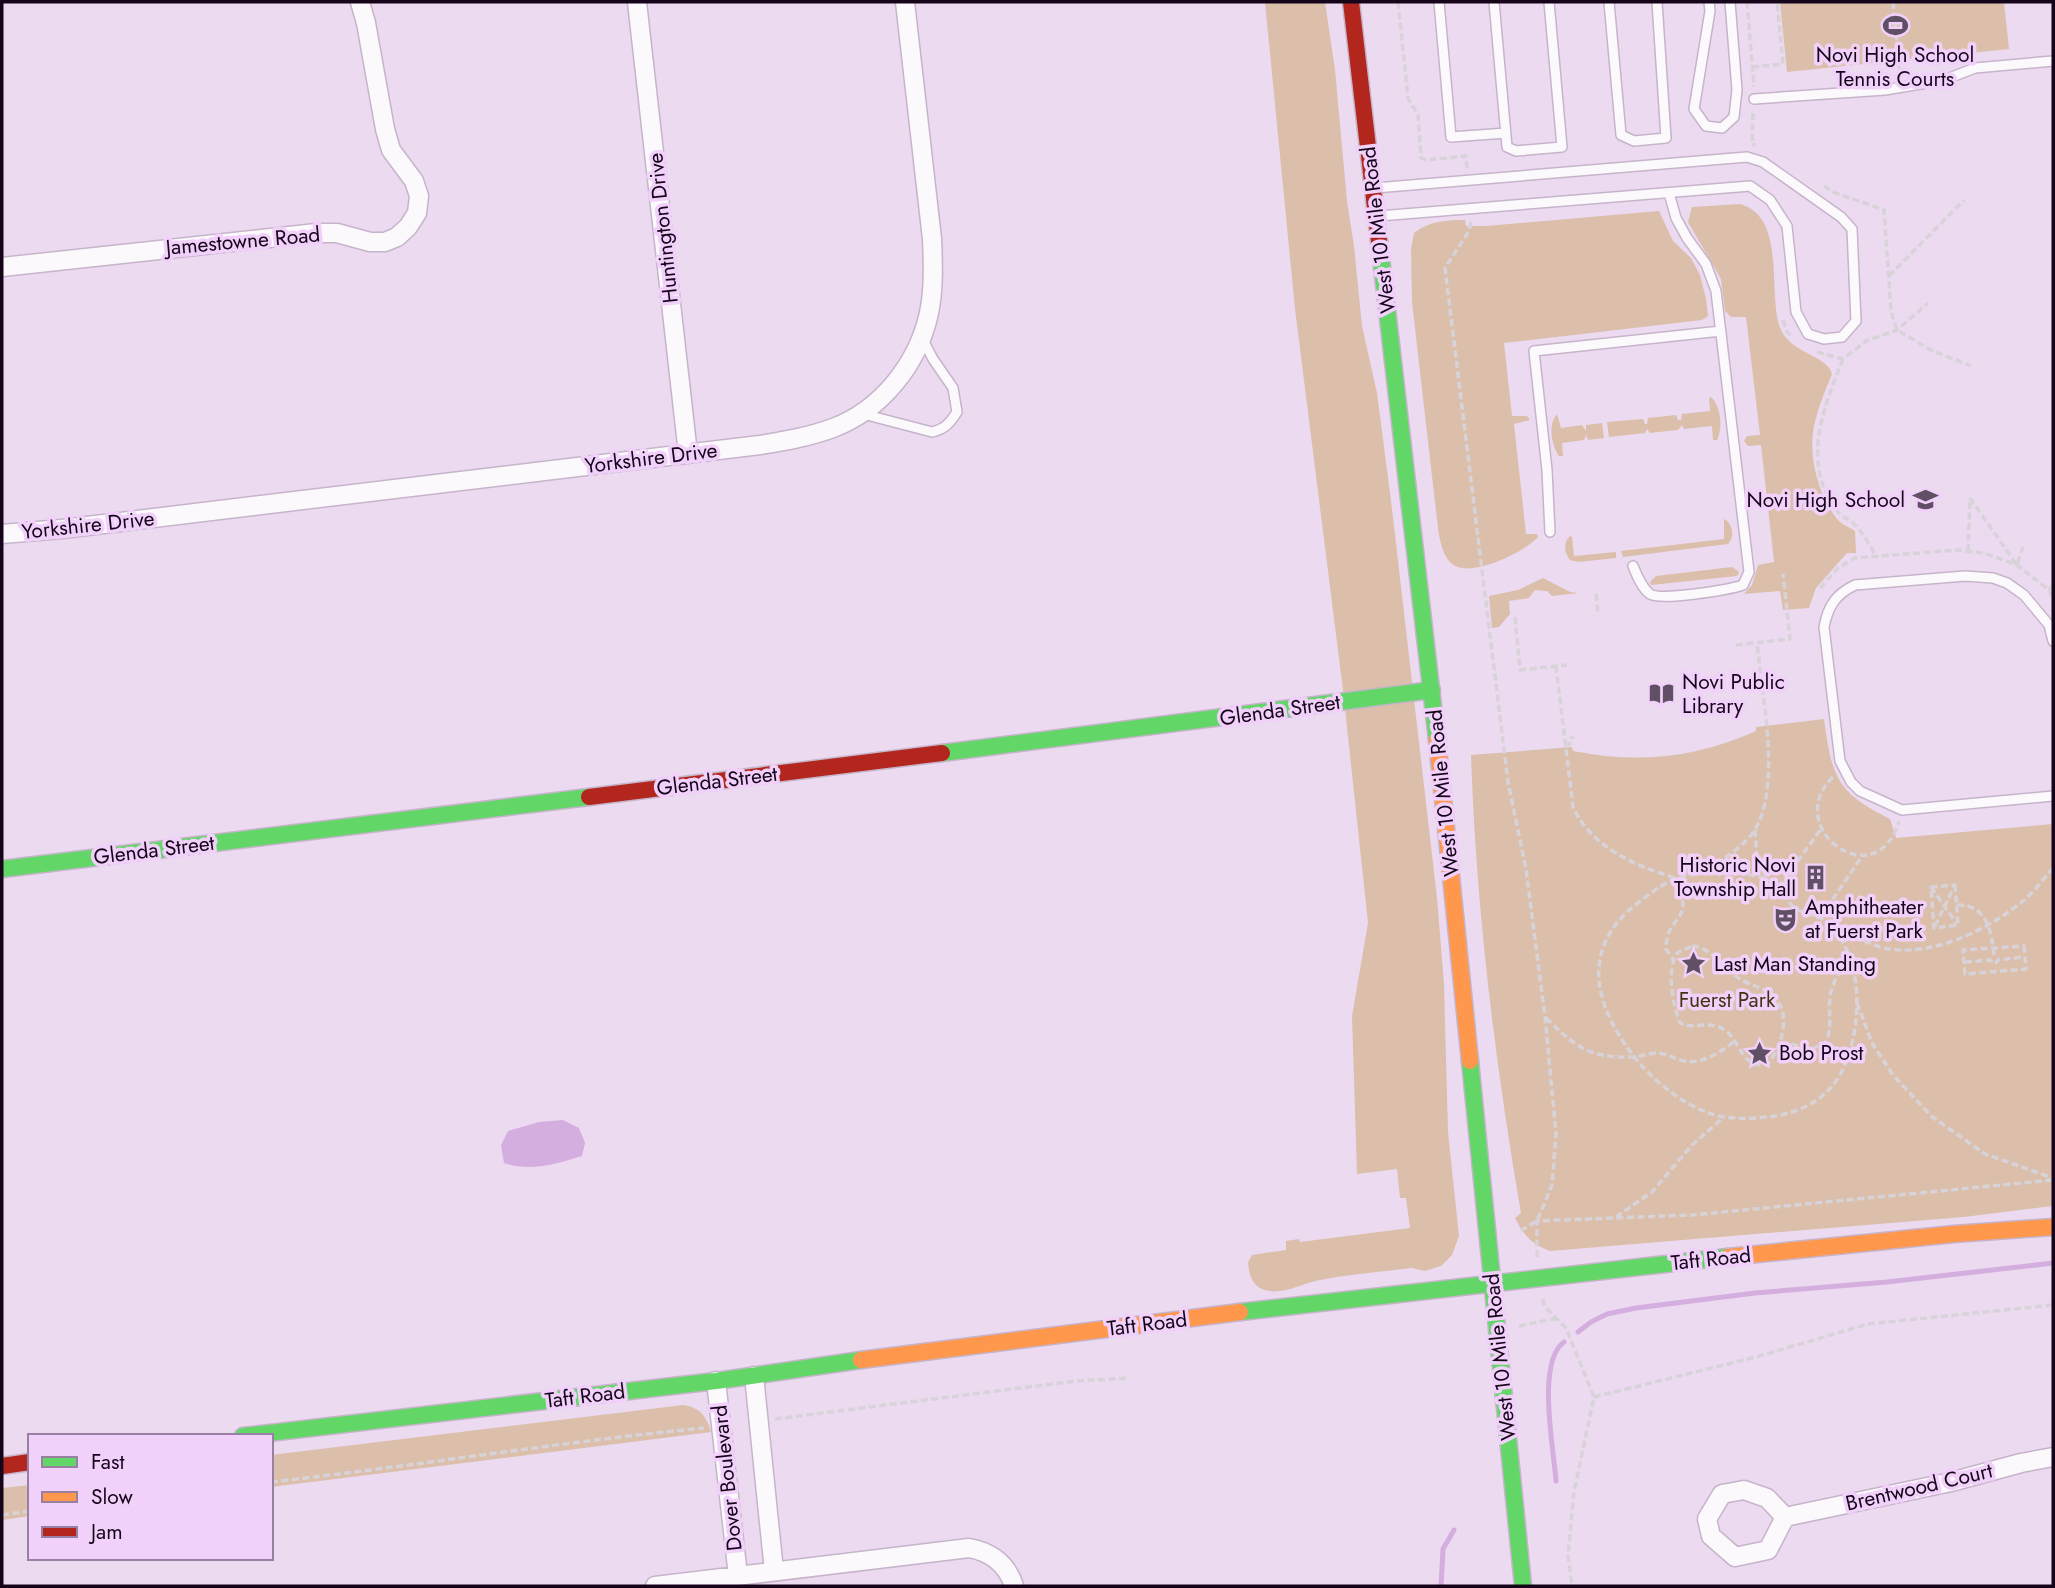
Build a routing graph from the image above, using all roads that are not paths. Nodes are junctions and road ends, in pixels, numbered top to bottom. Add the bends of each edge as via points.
1 (360, 2) edge
2 (637, 2) edge
3 (905, 2) edge
4 (1351, 2) edge
5 (1439, 2) edge
6 (1494, 2) edge
7 (1549, 2) edge
8 (1609, 2) edge
9 (1657, 2) edge
10 (1709, 2) edge
11 (1730, 2) edge
12 (2053, 61) edge
13 (1754, 99) road end
14 (1506, 133) junction
15 (1373, 189) junction
16 (1670, 192) junction
17 (1377, 216) junction
18 (2, 267) edge
19 (1721, 331) junction
20 (922, 337) junction
21 (861, 413) junction
22 (688, 454) junction
23 (1550, 531) dead end
24 (2, 534) edge
25 (1633, 566) dead end
26 (2053, 641) edge
27 (1432, 690) junction
28 (2053, 796) edge
29 (2, 869) edge
30 (2053, 1227) edge
31 (1493, 1283) junction
32 (754, 1376) junction
33 (716, 1381) junction
34 (260, 1434) edge
35 (2053, 1457) edge
36 (28, 1462) edge
37 (2, 1466) edge
38 (1785, 1517) junction
39 (774, 1571) junction
40 (738, 1576) junction
41 (655, 1586) edge
42 (1014, 1586) edge
43 (1523, 1586) edge

1 - 18 street, Jamestowne Road via 391,150 414,181 419,196 417,213 397,237 370,242 316,233
2 - 22 street, Huntington Drive
3 - 20 street, Yorkshire Drive via 932,248 929,312
4 - 15 street, West 10 Mile Road
5 - 14 lane via 1451,138
6 - 14 lane
7 - 14 lane via 1562,147 1516,151 1507,147
8 - 9 lane via 1621,135 1633,141 1666,138
10 - 11 lane via 1694,109 1706,126 1722,128 1734,117 1737,90
12 - 13 lane via 1975,68 1944,80 1901,87
15 - 16 lane via 1747,157 1763,162 1852,229 1856,321 1842,337 1824,339 1808,334 1796,312 1787,226 1770,200 1749,186
15 - 17 street, West 10 Mile Road
16 - 17 lane
16 - 19 lane via 1676,218 1706,264 1716,291
17 - 27 street, West 10 Mile Road
19 - 23 lane via 1534,351
19 - 25 lane via 1749,572 1743,585 1729,590 1663,597 1651,595
20 - 21 street, Yorkshire Drive via 899,377
20 - 21 lane via 953,388 957,412 950,422 932,432
21 - 22 street, Yorkshire Drive via 800,438
22 - 24 street, Yorkshire Drive
26 - 28 lane via 2049,625 2024,594 1993,578 1965,576 1855,585 1831,605 1824,626 1840,761 1860,791 1902,810
27 - 29 street, Glenda Street
27 - 31 street, West 10 Mile Road
30 - 31 street, Taft Road
31 - 32 street, Taft Road
31 - 43 street, West 10 Mile Road
32 - 33 street, Taft Road
32 - 39 street, Dover Boulevard
33 - 34 street, Taft Road
33 - 40 street, Dover Boulevard
35 - 38 street, Brentwood Court
36 - 37 street
38 - 38 street via 1767,1498 1744,1490 1722,1494 1707,1519 1711,1536 1735,1557 1769,1550
39 - 40 street
39 - 42 street via 955,1549 981,1550 997,1559
40 - 41 street

